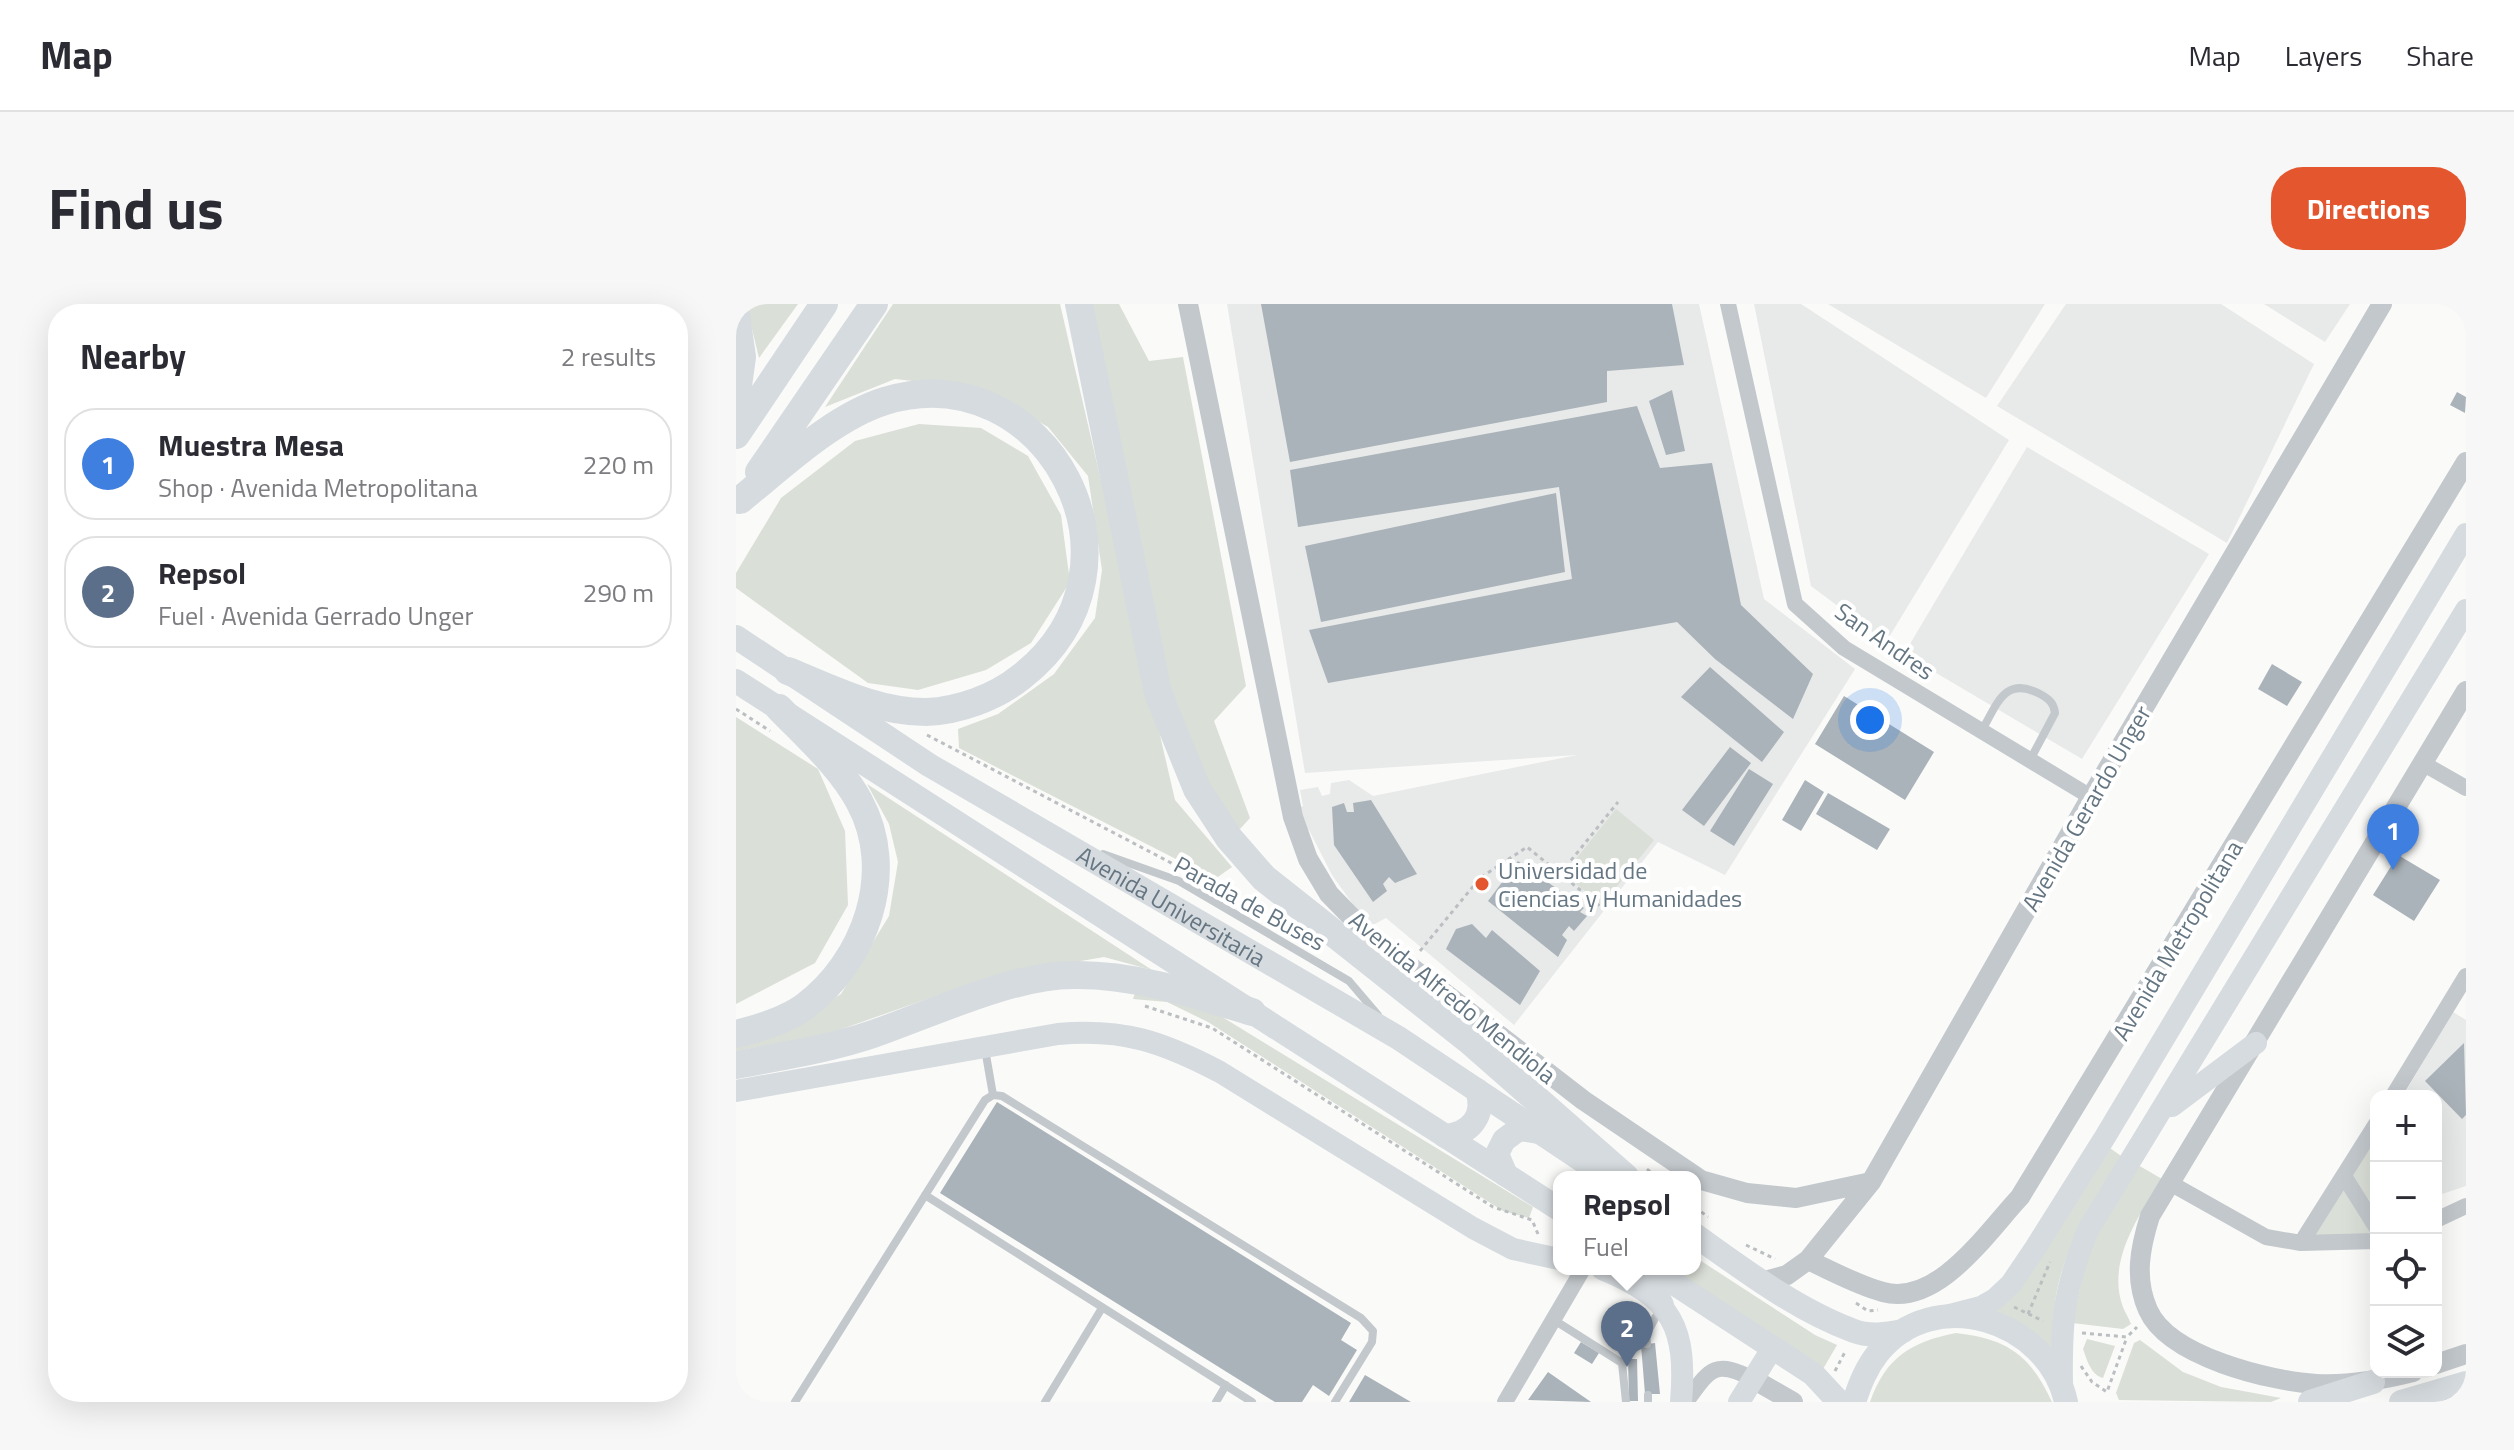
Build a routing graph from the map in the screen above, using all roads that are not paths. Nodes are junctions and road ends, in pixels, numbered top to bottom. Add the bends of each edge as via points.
1 (824, 304) edge
2 (874, 304) edge
3 (1079, 304) edge
4 (1188, 304) edge
5 (1728, 304) edge
6 (2382, 304) edge
7 (736, 315) edge
8 (736, 400) edge
9 (736, 435) edge
10 (2466, 462) edge
11 (738, 504) edge
12 (2466, 534) edge
13 (2466, 610) edge
14 (736, 637) edge
15 (788, 671) junction
16 (736, 681) edge
17 (2466, 691) edge
18 (779, 708) junction
19 (1981, 732) junction
20 (2030, 761) junction
21 (2424, 764) junction
22 (2466, 788) edge
23 (2091, 797) junction
24 (1410, 968) junction
25 (2466, 976) edge
26 (1252, 1012) junction
27 (736, 1034) edge
28 (2256, 1043) junction
29 (985, 1049) junction
30 (736, 1065) edge
31 (1501, 1068) junction
32 (1477, 1090) junction
33 (2397, 1090) edge
34 (736, 1091) edge
35 (993, 1095) junction
36 (2162, 1114) junction
37 (1540, 1132) junction
38 (2370, 1134) edge
39 (1445, 1136) junction
40 (1598, 1171) edge
41 (1618, 1171) edge
42 (1688, 1171) edge
43 (1506, 1175) junction
44 (2344, 1176) junction
45 (1701, 1180) edge
46 (1871, 1182) junction
47 (2170, 1183) junction
48 (925, 1195) junction
49 (1553, 1205) edge
50 (2466, 1206) edge
51 (2370, 1217) edge
52 (2442, 1217) edge
53 (1701, 1239) edge
54 (2370, 1241) edge
55 (2301, 1243) junction
56 (1553, 1258) edge
57 (1802, 1264) junction
58 (1579, 1275) edge
59 (1613, 1275) edge
60 (1647, 1275) edge
61 (1661, 1275) edge
62 (1761, 1282) junction
63 (1662, 1305) junction
64 (1102, 1308) junction
65 (1938, 1317) junction
66 (1553, 1320) junction
67 (1903, 1331) junction
68 (1773, 1347) junction
69 (2466, 1354) edge
70 (2442, 1362) edge
71 (1622, 1363) junction
72 (2389, 1378) edge
73 (1753, 1379) junction
74 (2373, 1382) junction
75 (2466, 1383) edge
76 (1226, 1385) junction
77 (1833, 1394) edge
78 (2068, 1397) edge
79 (2466, 1397) edge
80 (799, 1401) edge
81 (1045, 1402) edge
82 (1216, 1402) edge
83 (1252, 1402) edge
84 (1335, 1402) edge
85 (1505, 1402) edge
86 (1626, 1402) edge
87 (1684, 1402) edge
88 (1739, 1402) edge
89 (1793, 1402) edge
90 (1854, 1402) edge
91 (2310, 1402) edge
92 (2401, 1402) edge
93 (2446, 1402) edge

1 - 9 highway
2 - 11 highway
3 - 31 highway via 1158,693 1197,789 1264,878
4 - 24 street, Avenida Alfredo Mendiola via 1293,817 1308,859 1329,894
5 - 19 street, San Andres via 1795,604 1844,648
6 - 23 street, Avenida Gerardo Unger
7 - 8 highway via 742,357
10 - 57 street, Avenida Metropolitana via 2020,1197 1941,1281 1914,1292 1885,1293
11 - 15 highway via 803,449 858,413 884,401 918,395 954,397 1016,422 1056,461 1078,503 1085,574 1076,607 1039,663 1010,685 981,700 926,712 872,705
12 - 65 main road, Avenida Metropolitana via 2034,1250 1995,1299
13 - 36 main road
14 - 15 main road, Avenida Universitaria
15 - 32 main road, Avenida Universitaria via 929,765 1397,1037
16 - 18 main road, Avenida Universitaria
17 - 21 street
18 - 26 main road, Avenida Universitaria
18 - 27 highway via 860,802 871,833 874,892 854,953 831,984 801,1009
19 - 20 street, San Andres
19 - 20 lane via 2001,699 2016,686 2048,699 2055,713
20 - 23 street, San Andres
21 - 22 street
21 - 28 street
23 - 46 street, Avenida Gerardo Unger
24 - 31 highway
24 - 42 street, Avenida Alfredo Mendiola via 1583,1100
25 - 33 street
26 - 30 highway via 1170,987 1070,974 1005,989 827,1047
26 - 39 main road, Avenida Universitaria
28 - 36 main road
28 - 47 street
29 - 34 main road
29 - 35 lane
29 - 56 main road via 1097,1030 1157,1043 1220,1072 1473,1228 1513,1249
31 - 41 highway
32 - 37 main road, Avenida Universitaria
32 - 39 main road via 1476,1119 1464,1132
35 - 48 lane
35 - 84 lane via 1361,1318 1373,1331 1372,1342
36 - 78 main road via 2088,1230 2072,1268 2060,1329
37 - 40 main road, Avenida Universitaria
37 - 43 main road via 1519,1129 1504,1140 1497,1154
38 - 44 street
39 - 43 main road, Avenida Universitaria
43 - 49 main road, Avenida Universitaria
44 - 51 street
44 - 55 street
45 - 46 street, Avenida Alfredo Mendiola via 1747,1193 1796,1198
46 - 57 street, Avenida Gerardo Unger
47 - 55 street via 2266,1237
47 - 74 street via 2150,1216 2140,1247 2143,1320 2229,1365 2316,1384
48 - 64 lane
48 - 80 lane
50 - 52 street
53 - 62 main road
54 - 55 street
57 - 62 street, Avenida Gerardo Unger via 1787,1275
58 - 66 street
59 - 63 main road
60 - 63 main road
61 - 68 main road
62 - 67 main road via 1856,1332
63 - 71 lane via 1646,1340
63 - 87 main road via 1682,1345
64 - 76 lane
64 - 81 lane
65 - 67 main road
65 - 78 main road via 1969,1316 1999,1323 2026,1338 2047,1360
66 - 71 lane
66 - 85 street
67 - 90 main road via 1880,1350 1863,1375
68 - 73 main road
68 - 77 main road
69 - 70 street
71 - 86 lane
72 - 74 street
73 - 87 street via 1729,1366 1716,1368
73 - 88 main road
73 - 89 street
74 - 91 main road
75 - 92 main road
76 - 82 lane
76 - 83 lane
79 - 93 lane

